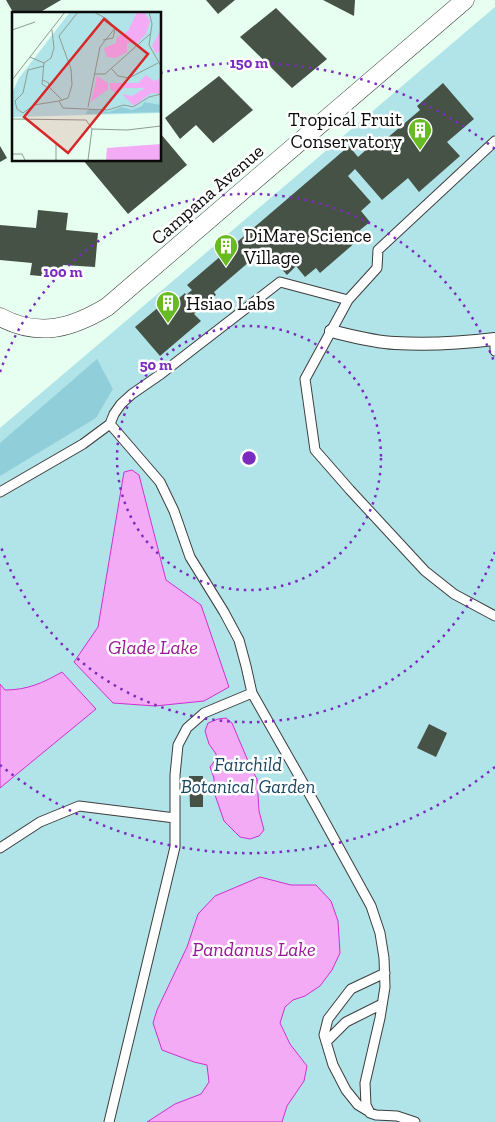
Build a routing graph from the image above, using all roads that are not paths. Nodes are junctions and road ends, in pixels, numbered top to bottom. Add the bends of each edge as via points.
1 (465, 0) edge
2 (495, 141) edge
3 (348, 300) junction
4 (0, 317) edge
5 (331, 331) junction
6 (495, 339) edge
7 (495, 351) edge
8 (110, 424) junction
9 (0, 492) edge
10 (495, 616) edge
11 (252, 693) junction
12 (175, 818) junction
13 (0, 848) edge
14 (385, 973) junction
15 (382, 1004) junction
16 (326, 1042) junction
17 (370, 1113) junction
18 (109, 1122) edge
19 (415, 1122) edge

1 - 4 street, Campana Avenue via 107,307 59,328 34,328
2 - 3 lane via 378,250 377,268
3 - 5 lane
3 - 8 lane via 280,282 132,394 121,404
5 - 6 street via 394,343
5 - 10 lane via 305,379 315,450 426,571 454,594
6 - 7 lane
8 - 9 lane
8 - 11 lane via 160,482 190,557 239,640
11 - 12 lane via 204,713 184,732 176,754
11 - 14 lane via 371,906 380,933
12 - 13 lane via 79,806 40,822
12 - 18 lane via 175,847
14 - 15 lane
14 - 16 lane via 351,989 338,1004 328,1019 324,1036
15 - 16 lane via 346,1022
15 - 17 lane via 365,1083 366,1105
16 - 17 lane via 346,1090 358,1105
17 - 19 lane

